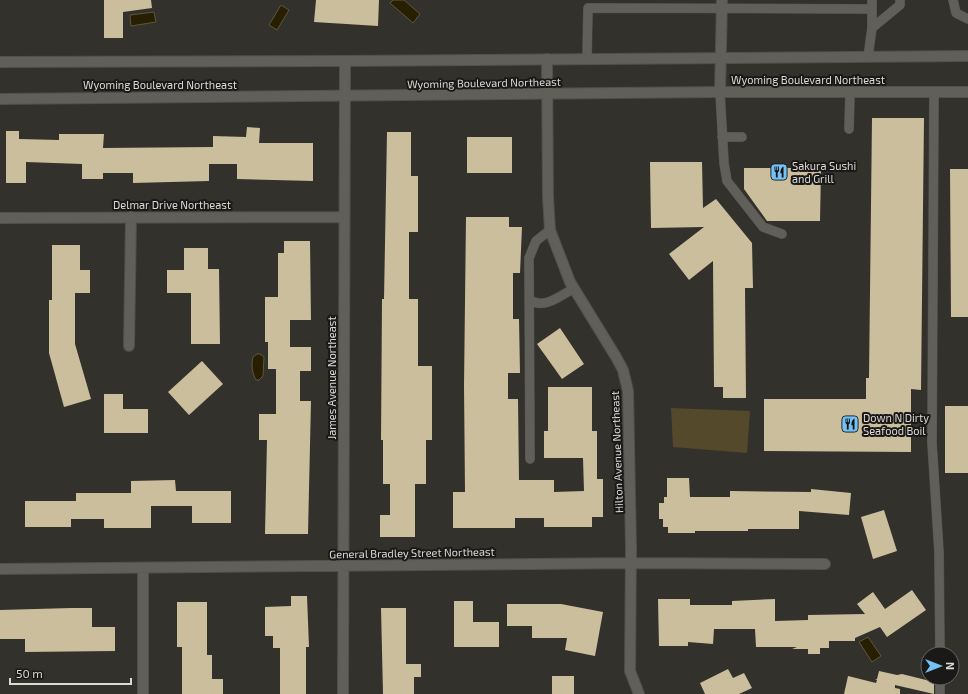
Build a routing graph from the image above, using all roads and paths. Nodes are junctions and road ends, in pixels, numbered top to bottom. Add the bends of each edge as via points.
1 (900, 0) edge
2 (953, 0) edge
3 (588, 4) edge
4 (722, 5) edge
5 (872, 5) edge
6 (968, 19) edge
7 (872, 28) junction
8 (968, 56) edge
9 (868, 57) junction
10 (547, 59) junction
11 (587, 59) junction
12 (720, 59) junction
13 (345, 61) junction
14 (0, 62) edge
15 (720, 92) junction
16 (850, 92) junction
17 (934, 92) junction
18 (968, 92) edge
19 (547, 94) junction
20 (345, 96) junction
21 (0, 99) edge
22 (849, 130) dead end
23 (722, 138) junction
24 (742, 138) dead end
25 (131, 217) junction
26 (344, 217) junction
27 (0, 218) edge
28 (550, 230) junction
29 (782, 234) dead end
30 (574, 288) junction
31 (529, 299) junction
32 (129, 346) dead end
33 (530, 459) dead end
34 (631, 563) junction
35 (825, 564) dead end
36 (343, 566) junction
37 (143, 568) junction
38 (0, 569) edge
39 (940, 646) edge
40 (143, 694) edge
41 (343, 694) edge
42 (639, 694) edge

1 - 7 lane via 900,5
2 - 6 lane via 956,13
3 - 4 lane
3 - 11 lane
4 - 5 lane
4 - 12 street
5 - 7 lane
7 - 9 lane
8 - 9 street, Wyoming Boulevard Northeast
9 - 12 street, Wyoming Boulevard Northeast
10 - 11 street, Wyoming Boulevard Northeast
10 - 13 street, Wyoming Boulevard Northeast
10 - 19 street, Hilton Avenue Northeast
11 - 12 street, Wyoming Boulevard Northeast
12 - 15 street
13 - 14 street, Wyoming Boulevard Northeast
13 - 20 street, James Avenue Northeast
15 - 16 street, Wyoming Boulevard Northeast
15 - 19 street, Wyoming Boulevard Northeast
15 - 23 lane
16 - 17 street, Wyoming Boulevard Northeast
16 - 22 lane
17 - 18 street, Wyoming Boulevard Northeast
17 - 39 lane via 932,443 939,552
19 - 20 street, Wyoming Boulevard Northeast
19 - 28 street, Hilton Avenue Northeast
20 - 21 street, Wyoming Boulevard Northeast
20 - 26 street, James Avenue Northeast
23 - 24 lane
23 - 29 lane via 727,181 763,227
25 - 26 street, Delmar Drive Northeast
25 - 27 street, Delmar Drive Northeast
25 - 32 street
26 - 36 street, James Avenue Northeast
28 - 30 street, Hilton Avenue Northeast
28 - 31 lane via 532,246 529,258
30 - 31 lane via 545,303
30 - 34 street, Hilton Avenue Northeast via 623,370 628,391
31 - 33 lane
34 - 35 street, General Bradley Street Northeast
34 - 36 street, General Bradley Street Northeast
34 - 42 street, Hilton Avenue Northeast via 630,671
36 - 37 street, General Bradley Street Northeast
36 - 41 street, James Avenue Northeast
37 - 38 street, General Bradley Street Northeast
37 - 40 street

